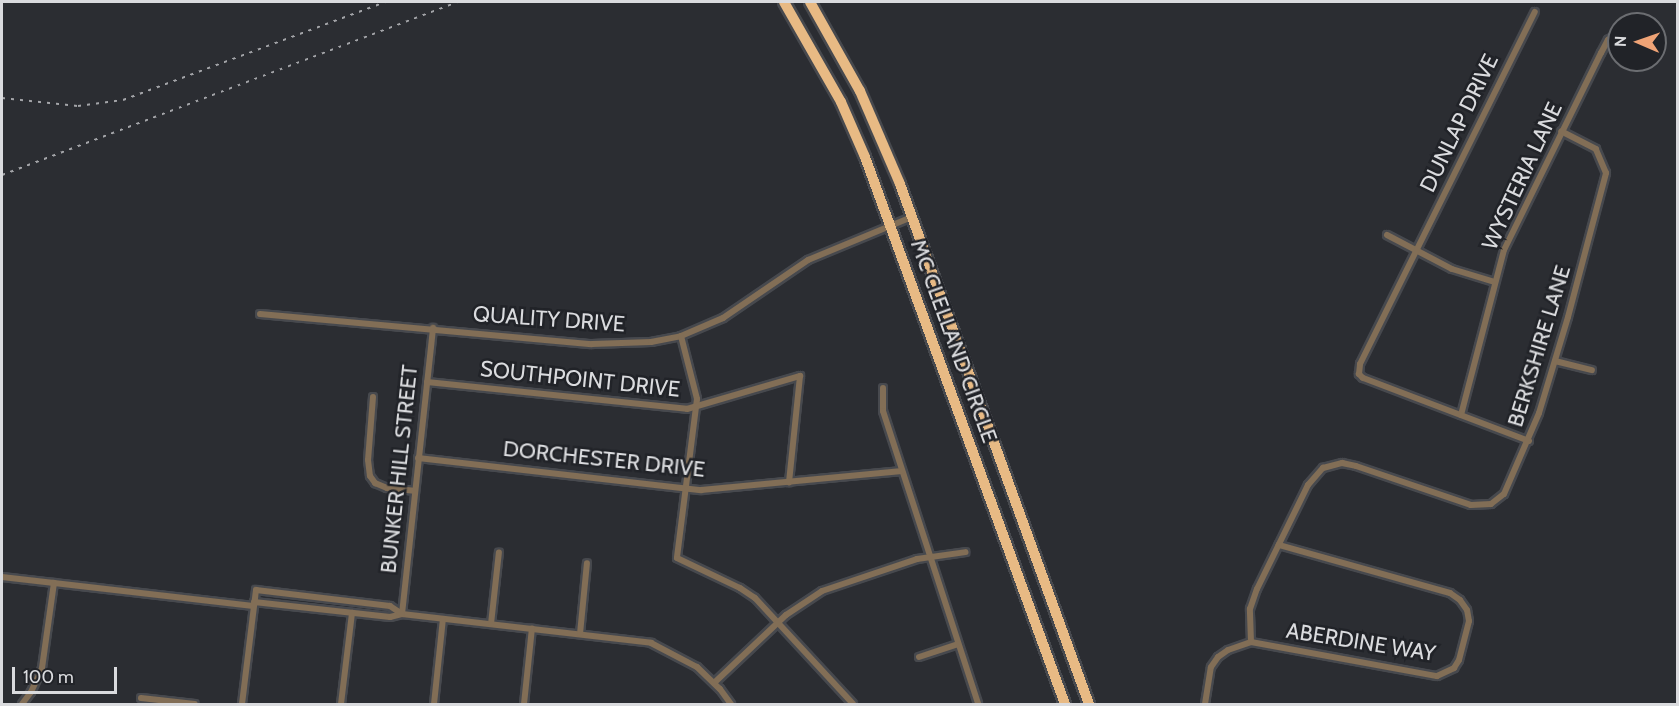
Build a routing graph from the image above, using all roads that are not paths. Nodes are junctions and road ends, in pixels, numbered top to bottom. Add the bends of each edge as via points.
1 (784, 2) edge
2 (810, 2) edge
3 (1535, 12) dead end
4 (1607, 42) edge
5 (1561, 131) junction
6 (912, 218) junction
7 (891, 225) junction
8 (1387, 235) dead end
9 (1416, 250) junction
10 (1496, 282) junction
11 (260, 314) dead end
12 (433, 328) junction
13 (681, 336) junction
14 (1555, 361) junction
15 (1592, 370) dead end
16 (427, 382) junction
17 (883, 388) dead end
18 (374, 397) dead end
19 (696, 407) junction
20 (1461, 415) junction
21 (1529, 441) junction
22 (418, 458) junction
23 (902, 471) junction
24 (789, 482) junction
25 (687, 488) junction
26 (414, 491) junction
27 (1279, 545) junction
28 (499, 552) dead end
29 (966, 552) dead end
30 (930, 557) junction
31 (587, 563) dead end
32 (2, 577) edge
33 (54, 583) junction
34 (253, 604) junction
35 (352, 613) junction
36 (402, 614) junction
37 (443, 619) junction
38 (777, 623) junction
39 (491, 624) junction
40 (532, 628) junction
41 (580, 634) junction
42 (1251, 642) junction
43 (958, 644) junction
44 (919, 657) dead end
45 (714, 683) junction
46 (141, 698) dead end
47 (22, 705) edge
48 (195, 705) edge
49 (242, 705) edge
50 (341, 705) edge
51 (434, 705) edge
52 (524, 705) edge
53 (731, 705) edge
54 (853, 705) edge
55 (978, 705) edge
56 (1065, 705) edge
57 (1089, 705) edge
58 (1205, 705) edge

1 - 7 highway, MC CLELLAND CIRCLE via 841,102
2 - 6 highway, MC CLELLAND CIRCLE via 860,92
3 - 9 street, DUNLAP DRIVE
4 - 5 street, WYSTERIA LANE
5 - 10 street, WYSTERIA LANE via 1504,250
5 - 14 street, BERKSHIRE LANE via 1596,149 1606,173
6 - 7 street, QUALITY DRIVE
6 - 57 highway, MC CLELLAND CIRCLE
7 - 13 street, QUALITY DRIVE via 808,261 741,308
7 - 56 highway, MC CLELLAND CIRCLE
8 - 9 street
9 - 10 street via 1452,269
9 - 20 street, DUNLAP DRIVE via 1360,364 1359,374
10 - 20 street, WYSTERIA LANE
11 - 12 street, QUALITY DRIVE
12 - 13 street, QUALITY DRIVE via 592,345
12 - 16 street, BUNKER HILL STREET
13 - 19 street via 697,391
14 - 15 street
14 - 21 street, BERKSHIRE LANE
16 - 19 street, SOUTHPOINT DRIVE
16 - 22 street, BUNKER HILL STREET
17 - 23 street via 883,411
18 - 26 street via 370,476 380,486
19 - 24 street, SOUTHPOINT DRIVE via 800,376
19 - 25 street
20 - 21 street
21 - 27 street, BERKSHIRE LANE via 1504,494 1485,505 1464,503 1356,466 1329,465 1312,478
22 - 25 street, DORCHESTER DRIVE
22 - 26 street, BUNKER HILL STREET
23 - 24 street, DORCHESTER DRIVE
23 - 30 street
24 - 25 street, DORCHESTER DRIVE
25 - 38 street via 677,558 740,588 755,598
26 - 36 street, BUNKER HILL STREET
27 - 42 street, BERKSHIRE LANE via 1252,603
27 - 42 street, ABERDINE WAY via 1450,593 1467,610 1466,642 1454,668 1437,676
28 - 39 street
29 - 30 street
30 - 38 street via 822,591
30 - 43 street
31 - 41 street
32 - 33 street
33 - 34 street
33 - 47 street via 42,668
34 - 35 street
34 - 36 street via 256,590 390,606
34 - 49 street
35 - 36 street via 390,617
35 - 50 street
36 - 37 street
37 - 39 street
37 - 51 street
38 - 45 street
38 - 54 street
39 - 40 street
40 - 41 street
40 - 52 street
41 - 45 street via 651,643 684,658
42 - 58 street via 1218,657 1211,667
43 - 44 street
43 - 55 street
45 - 53 street
46 - 48 street

